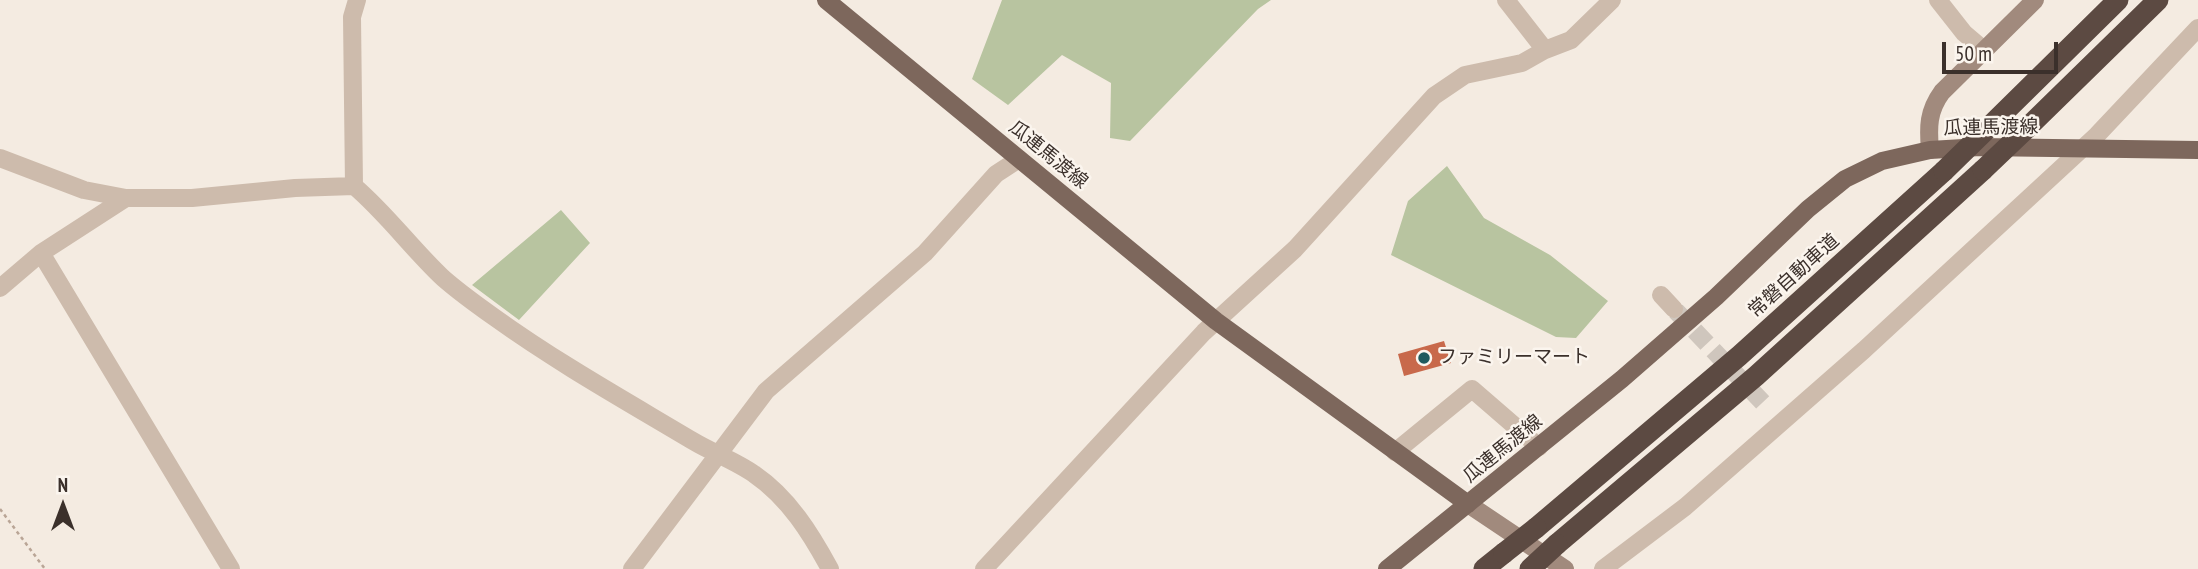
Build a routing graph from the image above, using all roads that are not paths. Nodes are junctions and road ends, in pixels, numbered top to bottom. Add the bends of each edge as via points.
1 (356, 0) edge
2 (826, 0) edge
3 (1506, 0) edge
4 (1612, 0) edge
5 (1938, 0) edge
6 (2035, 0) edge
7 (2118, 0) edge
8 (2158, 0) edge
9 (2198, 28) edge
10 (1545, 50) junction
11 (1984, 50) junction
12 (2081, 149) junction
13 (1930, 150) junction
14 (2198, 150) edge
15 (0, 158) edge
16 (1019, 159) junction
17 (354, 186) junction
18 (125, 198) junction
19 (41, 253) junction
20 (0, 288) edge
21 (1661, 295) dead end
22 (1674, 309) tunnel mouth
23 (1216, 321) junction
24 (1768, 408) tunnel mouth
25 (1781, 422) junction
26 (1539, 447) junction
27 (1395, 452) junction
28 (716, 455) junction
29 (1468, 504) junction
30 (231, 569) edge
31 (632, 569) edge
32 (830, 569) edge
33 (984, 569) edge
34 (1387, 569) edge
35 (1484, 569) edge
36 (1530, 569) edge
37 (1565, 569) edge
38 (1603, 569) edge

1 - 17 street via 352,17
2 - 16 main road, 瓜連馬渡線
3 - 10 street
4 - 10 street via 1571,40
5 - 11 street
6 - 11 street
7 - 35 highway, 常磐自動車道, bridge via 1944,171 1738,356
8 - 36 highway, bridge via 1983,170 1756,376
9 - 12 street
10 - 23 street via 1521,63 1465,75 1434,96 1295,249
11 - 13 street via 1933,105
12 - 13 main road, 瓜連馬渡線
12 - 14 main road, 瓜連馬渡線
12 - 25 street
13 - 26 main road, 瓜連馬渡線 via 1882,161 1845,179 1716,297
15 - 18 street via 84,190
16 - 23 main road, 瓜連馬渡線
16 - 28 street via 996,174 925,253 766,391
17 - 18 street via 192,198
17 - 28 street via 444,279 494,317
18 - 19 street
19 - 20 street
19 - 30 street
21 - 22 street
23 - 27 main road, 瓜連馬渡線
23 - 33 street
24 - 25 street
25 - 38 street via 1685,507
26 - 27 street via 1472,389
26 - 29 main road, 瓜連馬渡線
27 - 29 main road, 瓜連馬渡線
28 - 31 street
28 - 32 street via 754,474 786,503 809,531
29 - 34 main road
29 - 37 street

